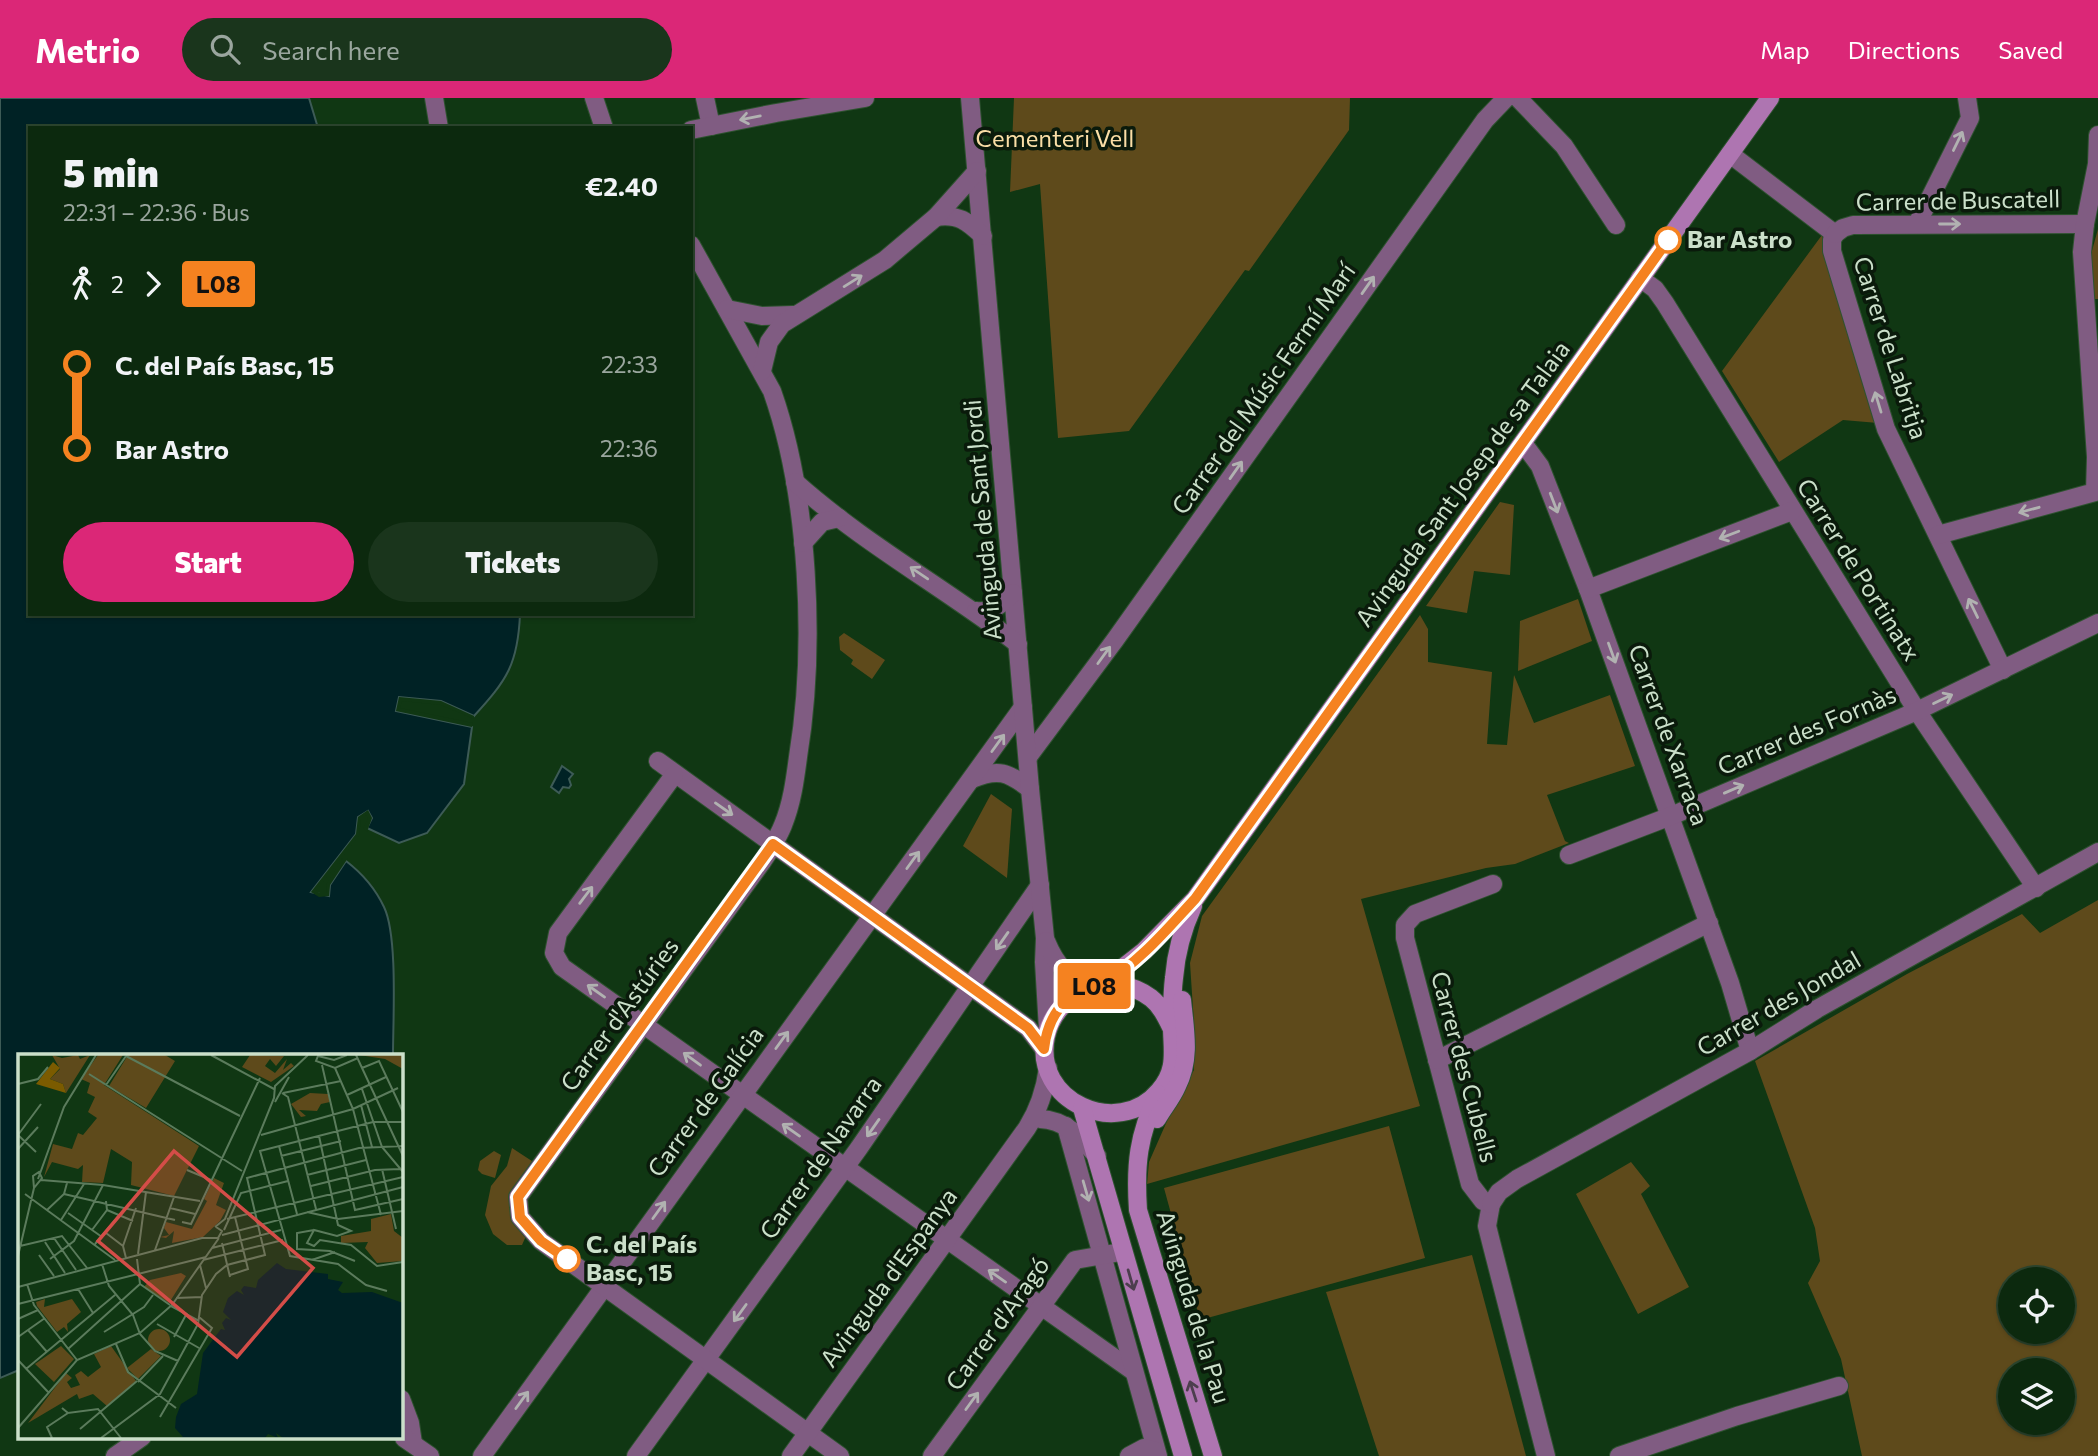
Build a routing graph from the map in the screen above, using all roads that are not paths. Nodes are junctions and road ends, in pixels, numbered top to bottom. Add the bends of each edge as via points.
1 (434, 98) edge
2 (594, 98) edge
3 (705, 98) edge
4 (865, 98) edge
5 (1506, 98) edge
6 (1518, 98) edge
7 (1770, 98) edge
8 (1967, 98) edge
9 (966, 101) edge
10 (775, 105) edge
11 (601, 125) edge
12 (439, 126) edge
13 (711, 126) junction
14 (693, 130) edge
15 (2098, 135) edge
16 (1730, 154) junction
17 (2098, 164) edge
18 (977, 171) junction
19 (936, 217) junction
20 (1917, 224) junction
21 (2085, 224) junction
22 (1616, 225) dead end
23 (1835, 234) junction
24 (983, 236) junction
25 (693, 249) edge
26 (1640, 278) junction
27 (727, 309) junction
28 (793, 315) junction
29 (762, 371) junction
30 (1523, 443) junction
31 (2097, 457) edge
32 (795, 482) junction
33 (1792, 511) junction
34 (839, 518) junction
35 (1938, 535) junction
36 (803, 543) junction
37 (1588, 589) junction
38 (1013, 593) junction
39 (976, 611) junction
40 (2098, 624) edge
41 (1018, 644) junction
42 (2003, 670) junction
43 (1023, 708) junction
44 (1917, 711) junction
45 (1028, 757) junction
46 (658, 761) dead end
47 (674, 775) junction
48 (972, 779) junction
49 (1030, 789) junction
50 (1671, 816) junction
51 (773, 844) junction
52 (2098, 852) edge
53 (1569, 855) dead end
54 (1493, 884) dead end
55 (1040, 885) junction
56 (2036, 888) junction
57 (1195, 899) junction
58 (873, 916) junction
59 (1709, 923) junction
60 (1045, 938) junction
61 (1177, 958) junction
62 (1099, 985) junction
63 (971, 987) junction
64 (643, 1024) junction
65 (1172, 1028) junction
66 (1048, 1029) junction
67 (1044, 1049) junction
68 (1750, 1051) junction
69 (1437, 1060) junction
70 (1048, 1068) junction
71 (1160, 1091) junction
72 (741, 1095) junction
73 (1080, 1107) junction
74 (1033, 1123) junction
75 (1066, 1126) junction
76 (1098, 1157) junction
77 (1137, 1163) junction
78 (844, 1168) junction
79 (1491, 1204) junction
80 (946, 1241) junction
81 (1123, 1251) junction
82 (1103, 1255) junction
83 (605, 1286) junction
84 (1041, 1307) junction
85 (706, 1361) junction
86 (1133, 1371) junction
87 (1839, 1386) dead end
88 (402, 1402) edge
89 (807, 1433) junction
90 (141, 1438) edge
91 (407, 1440) edge
92 (1157, 1453) edge
93 (115, 1456) edge
94 (430, 1456) edge
95 (482, 1456) edge
96 (636, 1456) edge
97 (791, 1456) edge
98 (840, 1456) edge
99 (932, 1456) edge
100 (1129, 1456) edge
101 (1183, 1456) edge
102 (1213, 1456) edge
103 (1546, 1456) edge
104 (1619, 1456) edge

1 - 12 street
2 - 11 street
3 - 13 street
4 - 10 street
45 -> 5 street, Carrer del Músic Fermí Marí via 1485,120
6 - 22 street via 1564,146
7 - 16 main road, Avinguda Sant Josep de sa Talaia
20 -> 8 street via 1969,118
9 - 18 street, Avinguda de Sant Jordi
10 -> 13 street
13 - 14 street
15 - 17 street
16 - 23 street, Carrer de Labritja
16 - 26 main road, Avinguda Sant Josep de sa Talaia
17 - 21 street
18 - 19 street
18 - 24 street, Avinguda de Sant Jordi
19 - 24 street via 960,217
28 -> 19 street via 885,260
20 -> 21 street, Carrer de Buscatell
20 - 23 street, Carrer de Buscatell via 1853,225
21 - 31 street via 2082,252
35 -> 23 street, Carrer de Labritja via 1886,429 1832,251
24 - 38 street, Avinguda de Sant Jordi
25 - 27 street, Carrer d'Astúries
26 - 30 main road, Avinguda Sant Josep de sa Talaia
26 - 33 street, Carrer de Portinatx via 1656,289
27 - 28 street via 762,316
27 - 29 street, Carrer d'Astúries
28 - 29 street via 775,332
29 - 32 street, Carrer d'Astúries via 780,412
30 -> 37 street, Carrer de Xarraca via 1540,466
30 - 57 main road, Avinguda Sant Josep de sa Talaia
31 -> 35 street via 2095,492
32 - 34 street
32 - 36 street, Carrer d'Astúries
33 -> 37 street
33 - 44 street, Carrer de Portinatx
34 - 36 street via 822,522
39 -> 34 street
42 -> 35 street, Carrer de Labritja
36 - 51 street, Carrer d'Astúries via 806,684 802,733 791,803
37 -> 50 street, Carrer de Xarraca
38 - 39 street via 995,609
38 - 41 street, Avinguda de Sant Jordi
39 - 41 street
40 - 42 street, Carrer des Fornàs
41 - 43 street, Avinguda de Sant Jordi
44 -> 42 street, Carrer des Fornàs
43 - 45 street, Avinguda de Sant Jordi
48 -> 43 street, Carrer de Galícia
50 -> 44 street, Carrer des Fornàs
44 - 56 street, Carrer de Portinatx
45 - 49 street, Avinguda de Sant Jordi
46 - 47 street
47 -> 51 street
64 -> 47 street via 562,967 554,953 558,933
48 - 49 street via 1006,773
58 -> 48 street, Carrer de Galícia
49 - 55 street, Avinguda de Sant Jordi
50 - 53 street, Carrer des Fornàs
50 - 59 street, Carrer de Xarraca
51 - 58 street
51 - 64 street, Carrer d'Astúries
52 - 56 street, Carrer des Jondal
54 - 69 street, Carrer des Cubells via 1415,914 1405,925
55 - 60 street, Avinguda de Sant Jordi
55 -> 63 street, Carrer de Navarra
56 - 68 street, Carrer des Jondal
57 - 61 main road
57 - 62 main road via 1144,951
58 - 63 street
72 -> 58 street, Carrer de Galícia
59 - 68 street, Carrer de Xarraca
59 - 69 street
60 - 62 street, Avinguda de Sant Jordi via 1064,972
60 - 66 street, Avinguda de Sant Jordi
61 - 65 main road
61 - 77 main road via 1185,1066
62 - 65 main road via 1137,990 1152,999
62 - 66 main road via 1066,1001
63 - 67 street via 1028,1028
63 -> 78 street, Carrer de Navarra
72 -> 64 street
64 - 83 street, Carrer d'Astúries via 518,1197 520,1217 541,1241
65 - 71 main road via 1174,1061
66 - 67 main road
67 - 70 main road
68 - 79 street, Carrer des Jondal via 1517,1179
69 - 79 street, Carrer des Cubells via 1470,1184
70 - 73 main road via 1054,1083
70 - 74 street, Avinguda d'Espanya
71 - 73 main road via 1132,1110 1115,1114
71 - 77 main road, Avinguda de la Pau via 1142,1133
78 -> 72 street
83 -> 72 street, Carrer de Galícia
73 - 74 street via 1056,1111
73 - 76 main road, Avinguda de la Pau
74 - 75 street via 1058,1121
74 - 80 street, Avinguda d'Espanya
75 - 76 street
75 -> 82 street
76 - 81 main road, Avinguda de la Pau
102 -> 77 main road, Avinguda de la Pau via 1144,1236
78 - 80 street
78 -> 85 street, Carrer de Navarra
79 - 103 street via 1490,1242
84 -> 80 street
80 - 89 street, Avinguda d'Espanya
81 - 82 street, Carrer d'Aragó
81 -> 101 main road, Avinguda de la Pau
82 - 84 street, Carrer d'Aragó via 1075,1260
82 - 86 street
83 - 85 street
95 -> 83 street, Carrer de Galícia
84 - 86 street
99 -> 84 street, Carrer d'Aragó
85 - 89 street
85 - 96 street, Carrer de Navarra
86 - 92 street
87 - 104 street
88 - 91 street via 410,1423
89 - 97 street, Avinguda d'Espanya
89 - 98 street
90 - 93 street
91 - 94 street
92 - 100 street via 1144,1448

